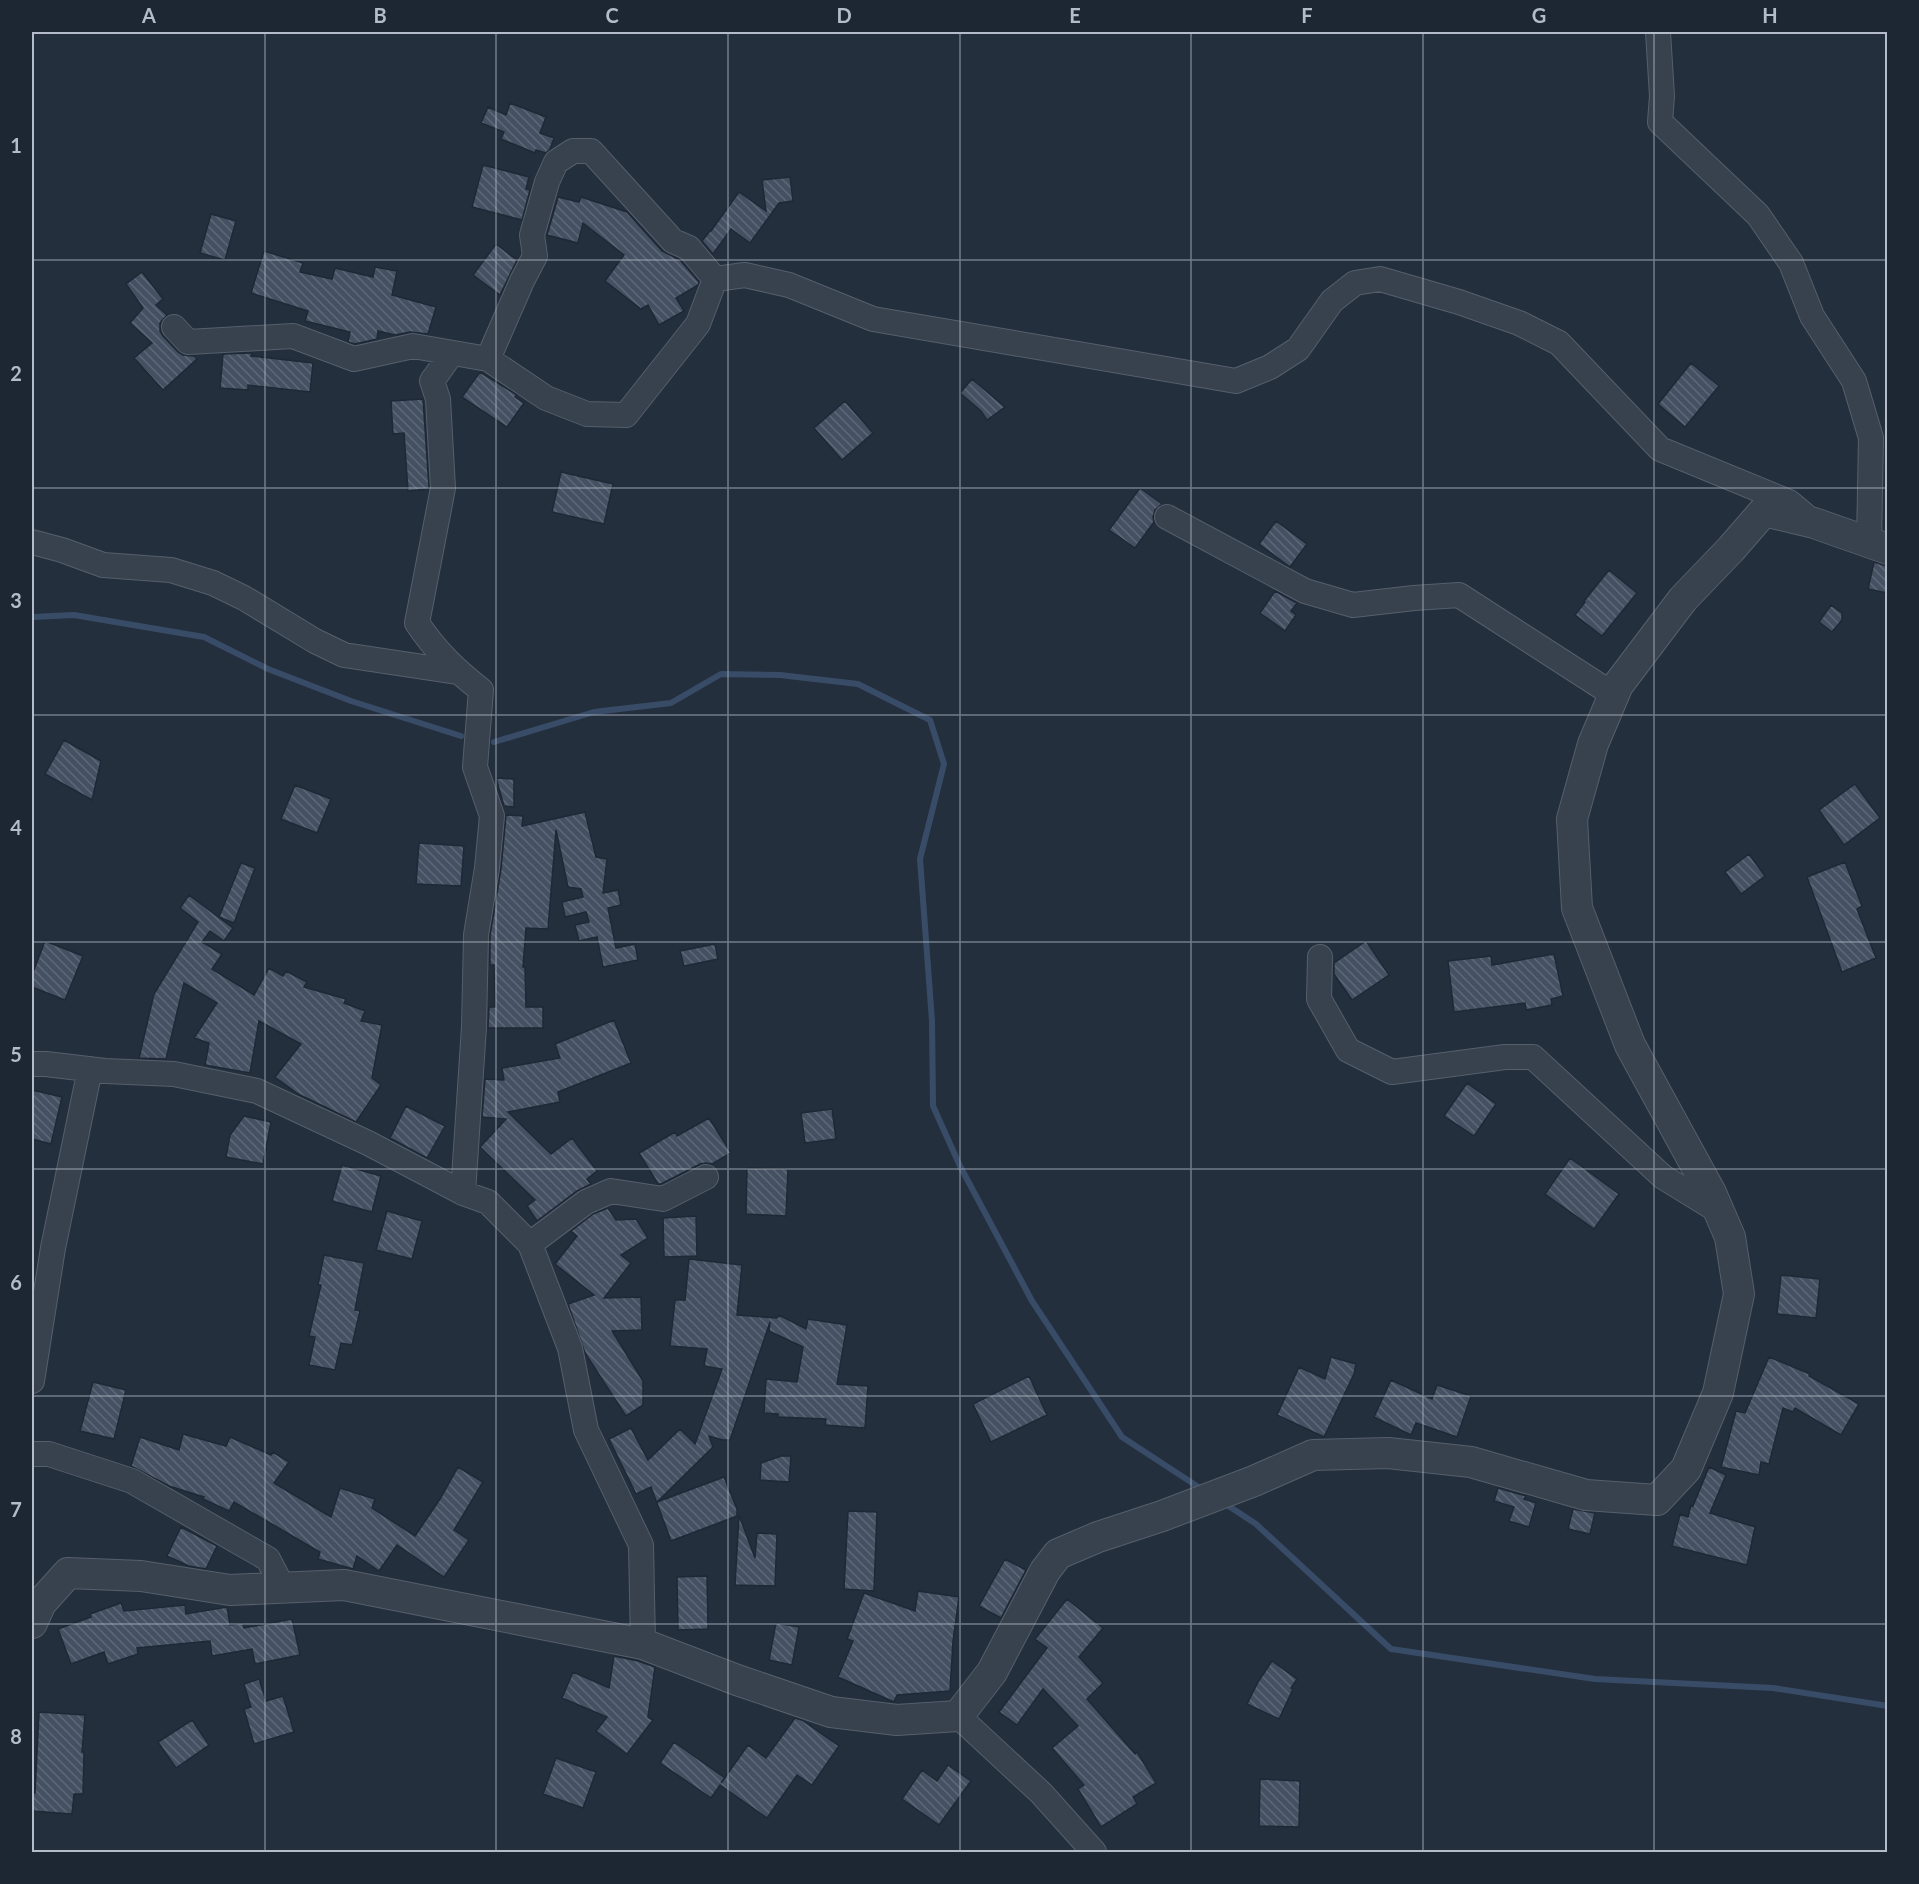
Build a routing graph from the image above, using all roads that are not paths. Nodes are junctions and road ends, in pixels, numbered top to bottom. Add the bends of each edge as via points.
1 (1658, 32) edge
2 (715, 279) junction
3 (174, 327) dead end
4 (452, 353) junction
5 (488, 359) junction
6 (1167, 517) dead end
7 (1814, 524) junction
8 (32, 542) edge
9 (1878, 545) edge
10 (457, 672) junction
11 (1614, 695) junction
12 (1320, 957) dead end
13 (32, 1064) edge
14 (90, 1069) junction
15 (706, 1177) dead end
16 (463, 1193) junction
17 (1720, 1212) junction
18 (530, 1244) junction
19 (32, 1381) edge
20 (32, 1454) edge
21 (283, 1588) junction
22 (32, 1623) edge
23 (643, 1644) junction
24 (958, 1716) junction
25 (1094, 1852) edge

1 - 9 street via 1660,122 1758,215 1791,262 1812,315 1854,381 1871,438
2 - 5 street via 698,324 626,415 587,414 546,398
2 - 5 street via 688,248 673,241 591,151 573,151 556,162 532,235 535,256
2 - 7 street via 745,275 789,285 873,319 1236,381 1270,367 1298,349 1332,301 1355,283 1380,279 1499,316 1559,344 1660,449 1790,502
3 - 4 street via 188,342 293,336 354,359 413,346
4 - 5 street
4 - 10 street via 432,381 438,399 443,488 417,623 435,650
6 - 11 street via 1305,591 1353,605 1459,595
7 - 9 street
7 - 11 street via 1764,511 1683,599
8 - 10 street via 103,565 171,570 213,584 344,655
10 - 16 street via 481,690 475,767 492,816 476,935
11 - 17 street via 1593,744 1572,819 1577,908 1630,1045
12 - 17 street via 1319,999 1348,1050 1392,1071 1533,1057 1663,1176
13 - 14 street
14 - 16 street via 174,1074 256,1091
14 - 19 street via 53,1248
15 - 18 street via 663,1199 611,1191 586,1202
16 - 18 street via 488,1202
17 - 24 street via 1730,1237 1739,1294 1718,1393 1686,1469 1657,1500 1586,1495 1471,1462 1388,1453 1313,1455 1058,1554 1045,1571 992,1672
18 - 23 street via 570,1348 586,1430 641,1545
20 - 21 street via 49,1454 132,1481 268,1560
21 - 22 street via 230,1590 141,1576 68,1573 41,1603
21 - 23 street via 344,1585
23 - 24 street via 831,1712 897,1720
24 - 25 street via 1041,1792

